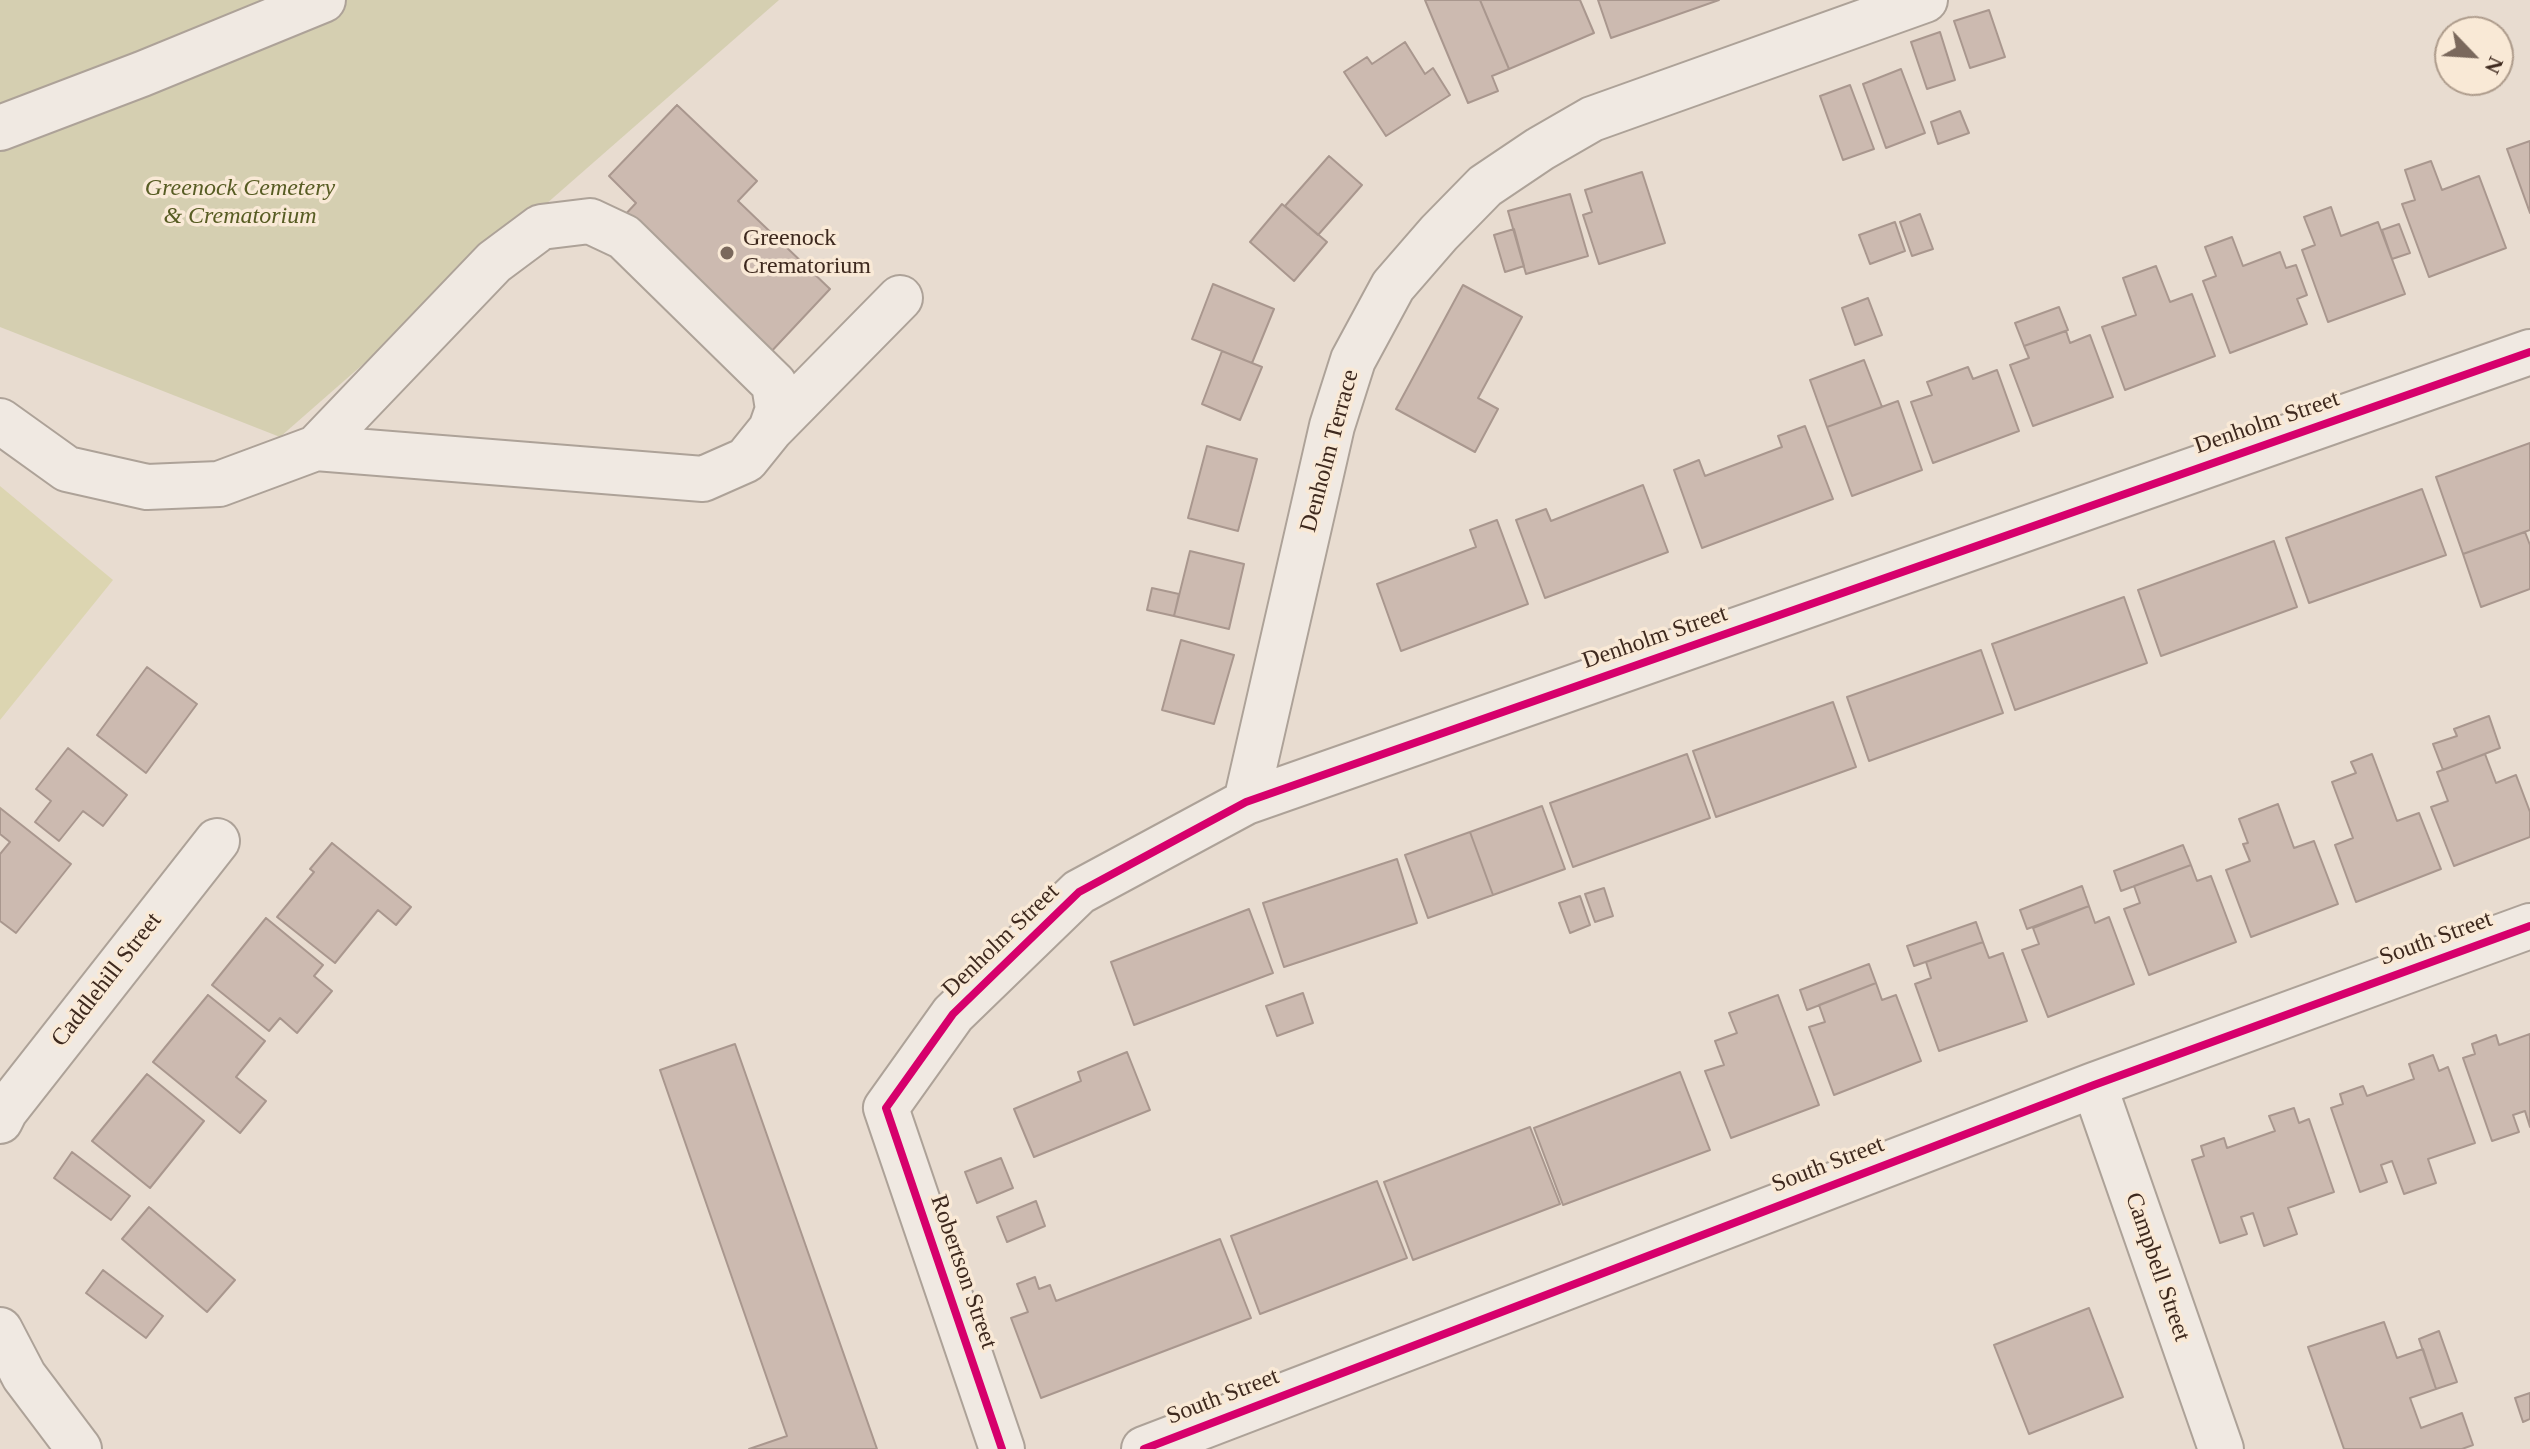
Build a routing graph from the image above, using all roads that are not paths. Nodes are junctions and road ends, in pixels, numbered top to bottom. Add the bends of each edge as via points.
1 (323, 0) edge
2 (1925, 0) edge
3 (0, 128) edge
4 (900, 298) dead end
5 (2530, 352) edge
6 (0, 421) edge
7 (771, 429) junction
8 (316, 448) junction
9 (1246, 802) junction
10 (217, 841) dead end
11 (2530, 926) edge
12 (2094, 1085) junction
13 (886, 1108) joint
14 (0, 1121) edge
15 (0, 1330) edge
16 (79, 1449) edge
17 (1002, 1449) edge
18 (1144, 1449) edge
19 (2221, 1449) edge

1 - 3 street
2 - 9 street, Denholm Terrace via 1592,119 1485,186 1393,286 1353,360 1332,426
4 - 7 street
5 - 9 street, Denholm Street
6 - 8 street via 67,469 147,487 219,484
7 - 8 street via 746,460 703,479 659,466
7 - 8 street via 778,409 774,384 624,237 590,221 541,227 494,262
9 - 13 street, Denholm Street via 1079,892 953,1014
10 - 14 street, Caddlehill Street
11 - 12 street, South Street
12 - 18 street, South Street
12 - 19 street, Campbell Street
13 - 17 street, Robertson Street
15 - 16 street via 24,1376

